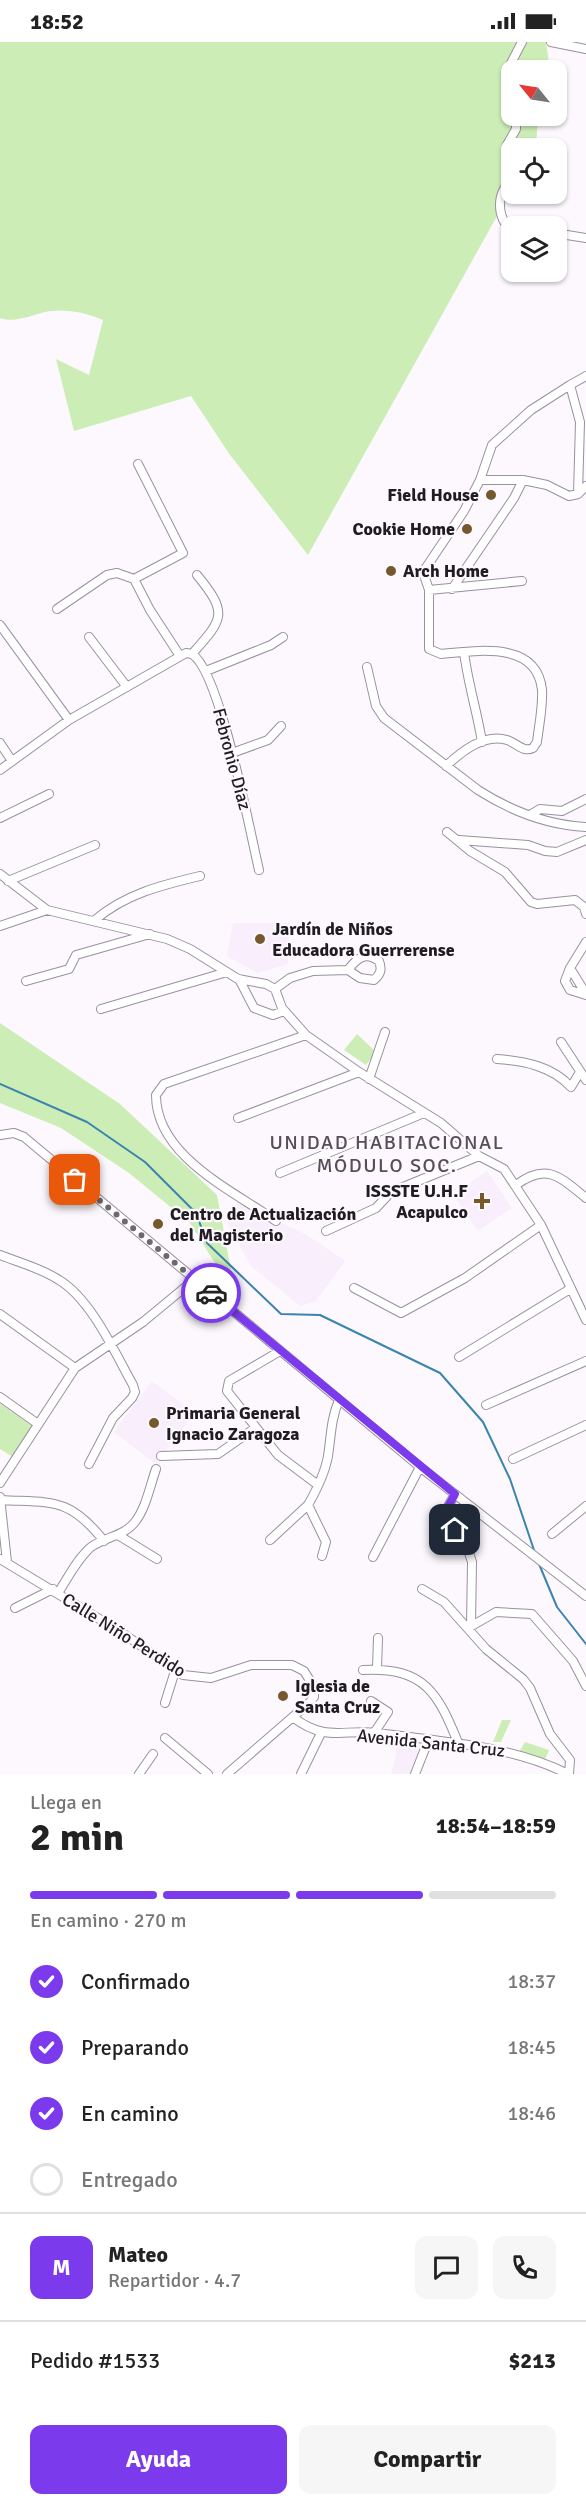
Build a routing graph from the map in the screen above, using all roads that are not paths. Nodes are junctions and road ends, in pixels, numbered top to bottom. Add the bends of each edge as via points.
1 (522, 42) edge
2 (551, 42) edge
3 (586, 49) edge
4 (513, 60) edge
5 (501, 201) edge
6 (502, 216) edge
7 (567, 235) edge
8 (586, 238) edge
9 (586, 376) edge
10 (570, 385) junction
11 (138, 464) dead end
12 (480, 480) junction
13 (523, 480) junction
14 (586, 486) edge
15 (578, 494) junction
16 (197, 575) dead end
17 (134, 579) junction
18 (522, 581) dead end
19 (452, 589) junction
20 (429, 590) junction
21 (57, 609) dead end
22 (0, 625) edge
23 (89, 637) dead end
24 (283, 637) dead end
25 (464, 652) junction
26 (192, 654) junction
27 (180, 656) junction
28 (367, 667) dead end
29 (206, 672) junction
30 (127, 687) junction
31 (69, 720) junction
32 (281, 726) dead end
33 (482, 742) junction
34 (0, 743) edge
35 (232, 753) junction
36 (12, 761) junction
37 (446, 766) junction
38 (0, 770) edge
39 (49, 794) dead end
40 (586, 799) edge
41 (530, 815) junction
42 (0, 818) edge
43 (586, 827) edge
44 (447, 832) dead end
45 (459, 840) junction
46 (586, 840) edge
47 (95, 845) dead end
48 (259, 870) dead end
49 (0, 874) edge
50 (200, 876) dead end
51 (8, 881) junction
52 (47, 910) junction
53 (586, 915) edge
54 (95, 920) junction
55 (0, 926) edge
56 (151, 934) junction
57 (586, 942) edge
58 (348, 970) dead end
59 (227, 972) junction
60 (238, 979) junction
61 (26, 981) dead end
62 (275, 989) junction
63 (586, 995) edge
64 (101, 1009) dead end
65 (284, 1011) junction
66 (385, 1032) dead end
67 (306, 1035) junction
68 (561, 1042) dead end
69 (497, 1059) dead end
70 (359, 1072) junction
71 (583, 1076) edge
72 (369, 1079) junction
73 (424, 1113) junction
74 (238, 1118) dead end
75 (1, 1138) edge
76 (479, 1156) junction
77 (280, 1173) dead end
78 (516, 1185) junction
79 (586, 1198) edge
80 (276, 1221) dead end
81 (541, 1225) junction
82 (326, 1231) dead end
83 (0, 1255) edge
84 (195, 1279) junction
85 (354, 1288) dead end
86 (570, 1289) junction
87 (0, 1314) edge
88 (586, 1320) edge
89 (110, 1345) junction
90 (280, 1351) junction
91 (459, 1357) dead end
92 (586, 1361) edge
93 (75, 1368) junction
94 (0, 1397) edge
95 (339, 1400) junction
96 (486, 1405) dead end
97 (38, 1424) junction
98 (586, 1425) edge
99 (255, 1428) junction
100 (161, 1456) dead end
101 (513, 1459) dead end
102 (89, 1464) dead end
103 (420, 1467) junction
104 (156, 1469) dead end
105 (0, 1483) edge
106 (318, 1485) junction
107 (455, 1494) junction
108 (0, 1496) edge
109 (1, 1500) edge
110 (308, 1506) junction
111 (586, 1506) edge
112 (552, 1534) dead end
113 (118, 1535) junction
114 (270, 1540) dead end
115 (104, 1541) junction
116 (322, 1556) dead end
117 (373, 1557) dead end
118 (158, 1559) dead end
119 (3, 1561) edge
120 (422, 1589) dead end
121 (55, 1591) junction
122 (586, 1596) edge
123 (15, 1608) dead end
124 (469, 1627) junction
125 (378, 1638) dead end
126 (377, 1669) junction
127 (363, 1670) dead end
128 (176, 1671) junction
129 (584, 1682) edge
130 (371, 1701) dead end
131 (165, 1703) dead end
132 (294, 1718) junction
133 (321, 1733) junction
134 (374, 1733) junction
135 (165, 1738) dead end
136 (428, 1741) junction
137 (459, 1745) junction
138 (153, 1754) dead end
139 (139, 1774) edge
140 (208, 1774) edge
141 (227, 1774) edge
142 (301, 1774) edge
143 (415, 1774) edge
144 (568, 1774) edge

1 - 4 street
2 - 3 street
5 - 6 street
7 - 8 street
9 - 10 street
10 - 12 street via 506,430 492,445
10 - 15 street via 580,422
11 - 17 street via 183,553
12 - 13 street
12 - 20 street via 423,572
13 - 15 street via 569,496
13 - 19 street
14 - 15 street
16 - 26 street via 212,593 219,616
17 - 21 street via 117,573 107,575
17 - 27 street
18 - 19 street
19 - 20 street
20 - 25 street via 429,650 441,654
22 - 31 street
23 - 30 street
24 - 29 street
25 - 33 street
25 - 33 street via 516,654 533,667 542,691 534,748 523,749 500,738
26 - 27 street
26 - 29 street, Febronio Díaz
27 - 30 street
28 - 37 street via 376,706 384,718
29 - 35 street, Febronio Díaz
30 - 31 street
31 - 36 street
32 - 35 street via 268,740
33 - 37 street via 461,752
34 - 36 street
35 - 48 street, Febronio Díaz
36 - 38 street
37 - 41 street via 495,800
39 - 42 street
40 - 41 street via 562,811 540,809
41 - 43 street via 546,822
44 - 45 street
45 - 46 street via 528,845 557,852
45 - 53 street via 505,872 531,902 575,900 584,907
47 - 51 street
49 - 51 street
50 - 54 street via 125,899
51 - 52 street
52 - 54 street
52 - 55 street
54 - 56 street
56 - 59 street via 190,949
56 - 61 street via 76,955 69,969
57 - 63 street via 565,981 570,990
58 - 62 street via 300,974
59 - 60 street
59 - 64 street
60 - 62 street
60 - 65 street via 254,1008 273,1015
62 - 65 street
65 - 67 street
66 - 72 street
67 - 70 street
67 - 80 street via 164,1084 156,1095 158,1120 181,1153
68 - 71 street
69 - 71 street via 542,1067 560,1075 571,1087
70 - 72 street
70 - 74 street
72 - 73 street
73 - 76 street
73 - 77 street
75 - 84 street via 14,1133 24,1137
76 - 78 street via 504,1169
76 - 82 street via 391,1192 376,1208
78 - 79 street via 528,1176 550,1173 560,1176
78 - 81 street
81 - 85 street via 465,1278 401,1313
81 - 86 street
83 - 89 street via 39,1269 67,1285
84 - 89 street
84 - 90 street
86 - 88 street
86 - 91 street
87 - 93 street
89 - 93 street
89 - 102 street via 135,1392 113,1418
90 - 95 street
90 - 99 street via 226,1386
92 - 96 street
93 - 97 street
94 - 97 street
95 - 103 street
95 - 106 street via 333,1411 328,1459
97 - 105 street
98 - 101 street
99 - 100 street via 218,1454
99 - 106 street via 279,1456
103 - 107 street
103 - 117 street
104 - 113 street via 140,1516
106 - 110 street
107 - 122 street
107 - 124 street via 445,1512 472,1562
108 - 109 street
109 - 115 street via 69,1507
109 - 119 street
110 - 114 street
110 - 116 street via 326,1542
111 - 112 street
113 - 115 street
113 - 118 street
115 - 121 street via 84,1555
119 - 121 street, Calle Niño Perdido
120 - 124 street via 444,1602
121 - 123 street
121 - 128 street, Calle Niño Perdido
124 - 129 street via 496,1612 532,1614 573,1661
124 - 144 street via 530,1688 544,1722 570,1760
125 - 126 street
126 - 127 street
126 - 137 street via 405,1674 435,1694
128 - 131 street
128 - 132 street, Calle Niño Perdido via 201,1679 252,1665 298,1667 315,1692
130 - 134 street via 387,1712
132 - 133 street, Avenida Santa Cruz
132 - 141 street
133 - 134 street, Avenida Santa Cruz
133 - 142 street
134 - 136 street, Avenida Santa Cruz
135 - 140 street
136 - 137 street, Avenida Santa Cruz
136 - 143 street
137 - 144 street, Avenida Santa Cruz via 513,1752
138 - 139 street

